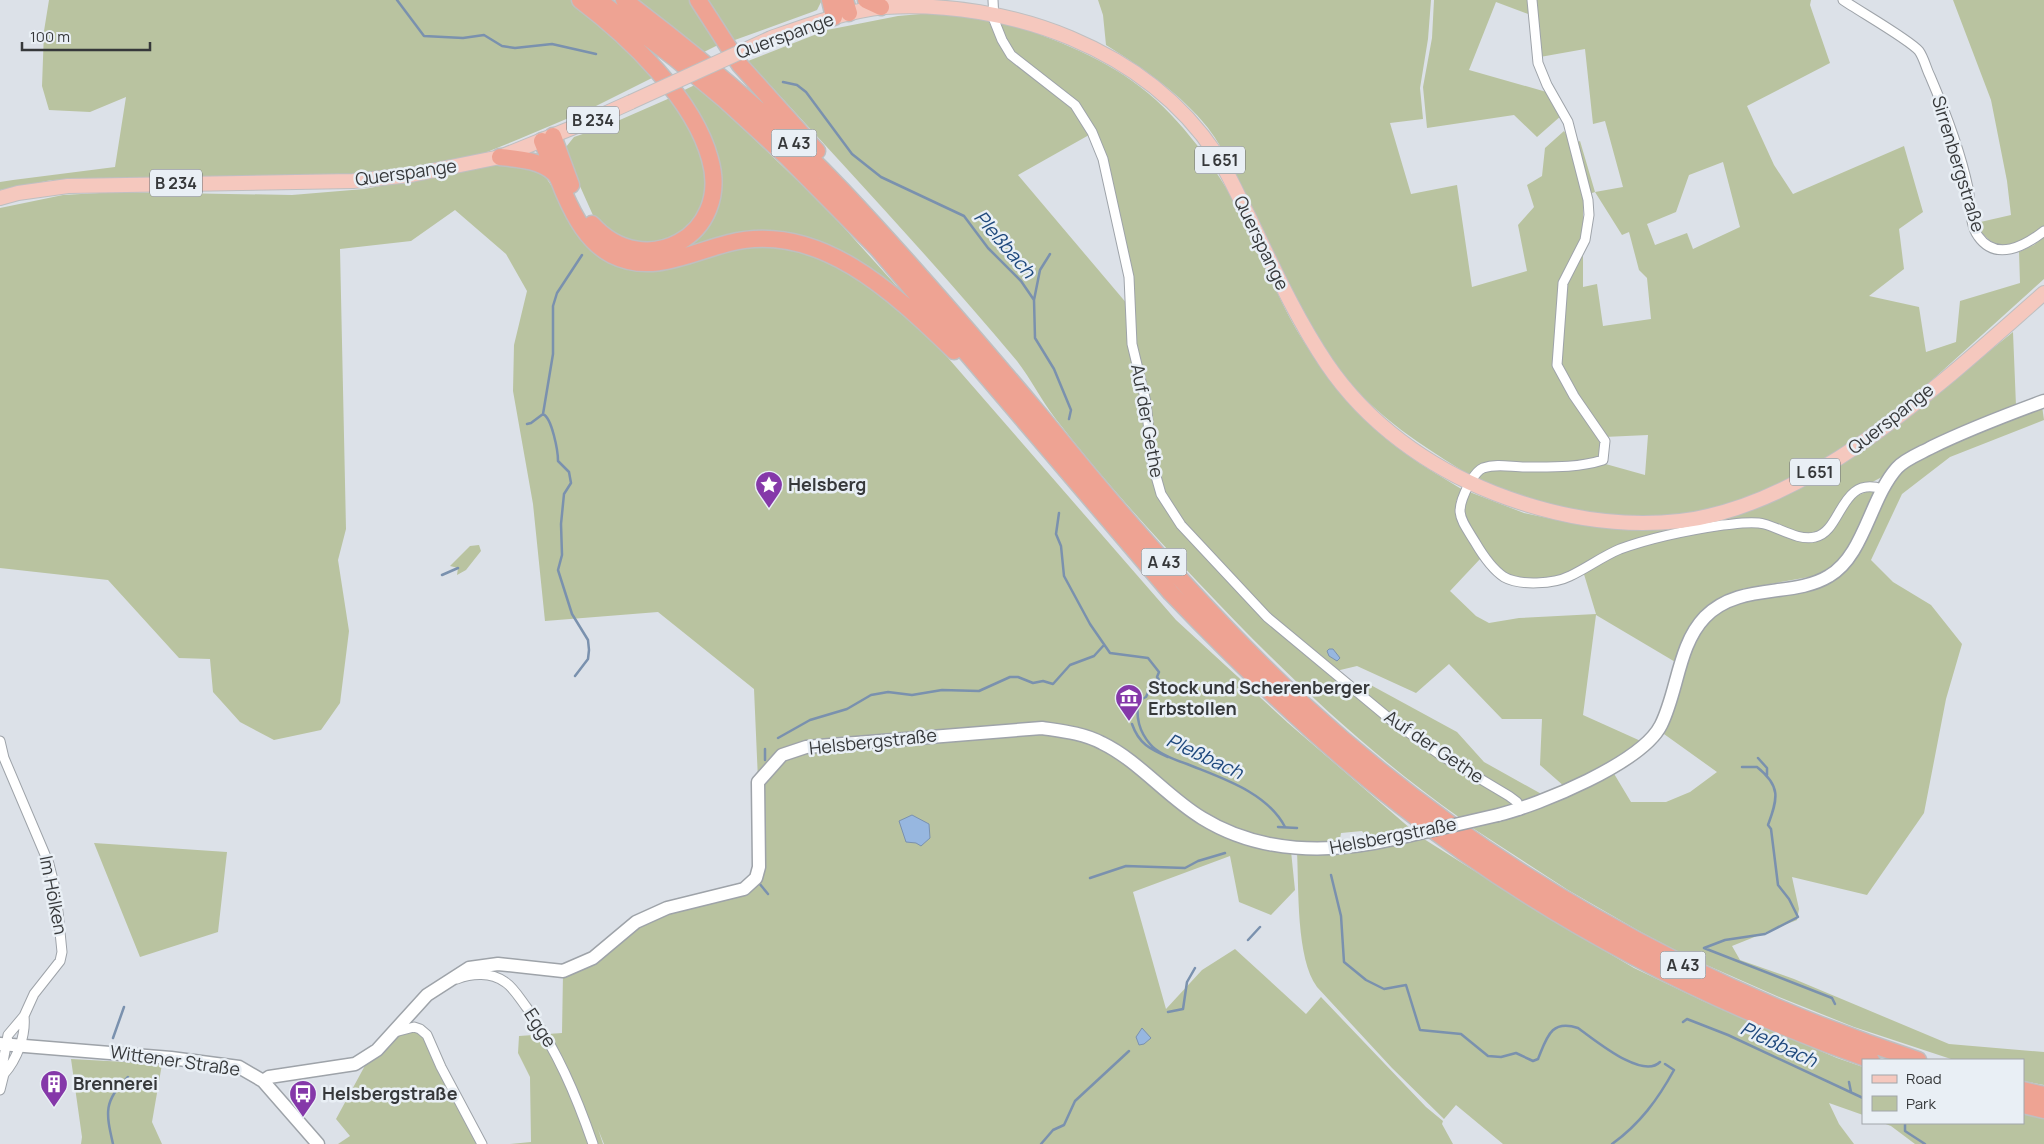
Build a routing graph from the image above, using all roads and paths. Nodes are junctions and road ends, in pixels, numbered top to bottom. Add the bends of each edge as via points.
1 (580, 0) edge
2 (598, 0) edge
3 (624, 0) edge
4 (698, 0) edge
5 (830, 0) edge
6 (866, 0) edge
7 (1532, 0) edge
8 (1843, 0) edge
9 (994, 6) edge
10 (881, 7) junction
11 (843, 10) edge
12 (547, 138) junction
13 (500, 157) junction
14 (556, 173) junction
15 (0, 198) edge
16 (864, 214) junction
17 (2044, 231) edge
18 (2044, 293) edge
19 (2044, 401) edge
20 (1017, 412) junction
21 (1470, 483) junction
22 (1882, 489) junction
23 (0, 742) edge
24 (2, 758) edge
25 (1520, 810) junction
26 (438, 986) junction
27 (24, 1016) junction
28 (393, 1033) junction
29 (3, 1044) edge
30 (20, 1045) junction
31 (1868, 1059) edge
32 (1915, 1059) edge
33 (4, 1074) junction
34 (264, 1080) junction
35 (0, 1090) edge
36 (2024, 1090) edge
37 (2044, 1095) edge
38 (2024, 1105) edge
39 (2044, 1110) edge
40 (318, 1144) edge
41 (482, 1144) edge
42 (593, 1144) edge

1 - 12 highway via 601,16 657,72 690,118 711,160 714,185 707,214 680,242 639,252 626,249 602,235 583,212
2 - 20 highway, A 43 via 696,75 787,157 877,248
3 - 16 highway, A 43 via 676,39 791,139
4 - 16 highway via 740,65 834,171
5 - 11 highway
6 - 10 highway
7 - 21 street via 1538,63 1568,122 1590,214 1585,240 1563,283 1557,365 1604,441 1603,460 1575,466 1484,467
8 - 17 street, Sirrenbergstraße via 1919,51 1955,146 1978,236 1990,247 2002,250 2028,243
9 - 10 main road, Querspange / L 651
9 - 21 main road, Querspange / L 651 via 1083,40 1167,96 1196,127 1223,165 1293,308 1328,366 1370,416 1436,464
9 - 25 street, Auf der Gethe via 994,20 1011,55 1075,105 1092,132 1103,159 1130,277 1132,344 1146,402 1152,462 1161,494 1181,525 1267,617 1391,720 1442,756 1509,796 1517,802
10 - 11 main road, Querspange / L 651
11 - 12 main road, Querspange / B 234, bridge via 770,38
12 - 13 main road, Querspange / B 234
12 - 14 highway
13 - 14 highway via 540,164
13 - 15 main road, Querspange / B 234 via 411,176 353,181 104,184 68,186
14 - 20 highway via 572,211 588,234 610,254 626,260 650,264 666,262 750,239 802,244 851,264 885,288
16 - 32 highway, A 43 via 1168,566 1302,703 1356,750 1465,834 1624,934 1754,998
18 - 21 main road, Querspange / L 651 via 1882,429 1837,460 1780,491 1731,510 1681,521 1632,523 1580,518 1521,503
19 - 22 street, Helsbergstraße via 1969,429 1919,454 1899,466
20 - 31 highway, A 43 via 1171,593 1219,643 1295,716 1400,806 1474,859 1622,951 1740,1009
21 - 22 street via 1459,502 1459,509 1484,558 1504,577 1543,583 1568,577 1618,550 1646,540 1723,525 1763,523 1804,537 1816,537 1826,532 1849,496 1874,486
22 - 25 street, Helsbergstraße via 1849,558 1830,576 1816,582 1745,595 1720,606 1705,618 1690,640 1660,726 1646,744 1574,787
23 - 24 street, Im Hölken
24 - 27 street, Im Hölken via 49,864 56,892 62,946 60,961 34,994
25 - 26 street, Helsbergstraße, bridge via 1359,846 1313,850 1247,839 1201,818 1102,743 1075,733 1042,728 806,747 782,755 758,782 759,867 756,878 744,889 667,908 636,922 593,958 563,971 498,964 469,968
26 - 28 street, Helsbergstraße
26 - 42 street, Egge via 464,976 479,975 497,978 510,986 554,1050 576,1095
27 - 29 street, Im Hölken
27 - 30 street, Im Hölken
28 - 34 street, Helsbergstraße via 377,1050 355,1064
28 - 41 street via 414,1028 427,1035
29 - 30 street, Wittener Straße
29 - 33 street
30 - 33 street, Im Hölken via 13,1064
30 - 34 street, Wittener Straße via 216,1063 239,1067
33 - 35 street
34 - 40 street, Wittener Straße
36 - 37 highway
38 - 39 highway

